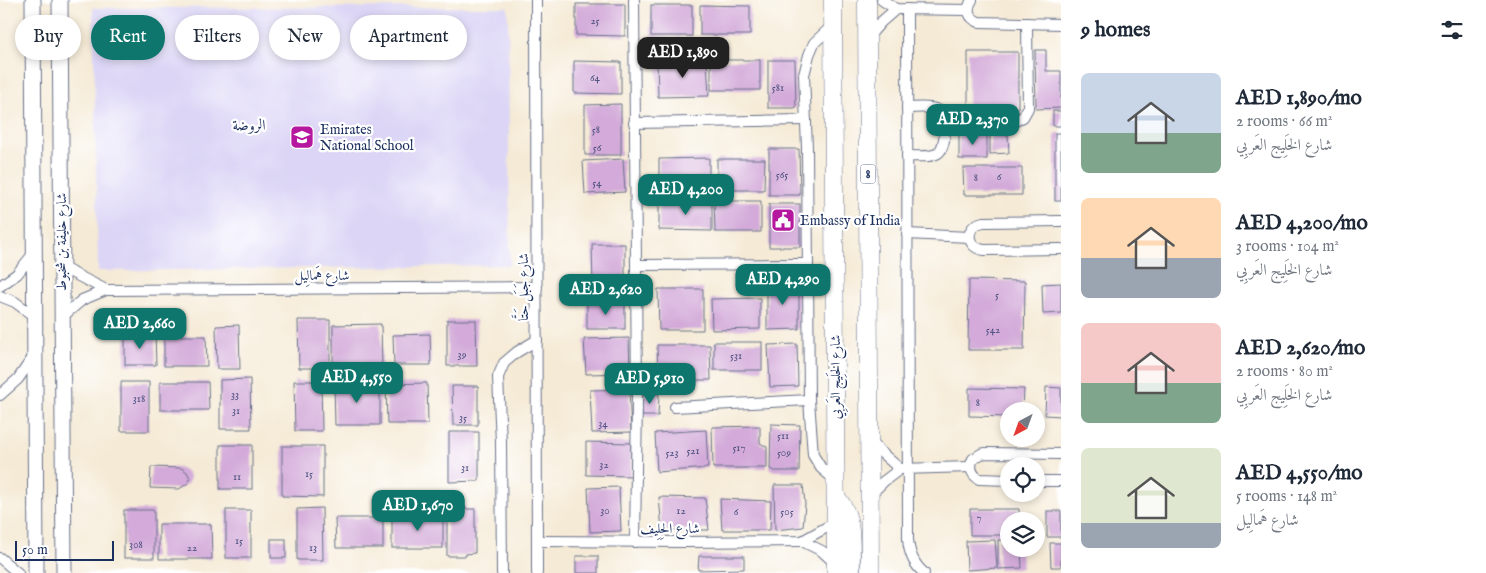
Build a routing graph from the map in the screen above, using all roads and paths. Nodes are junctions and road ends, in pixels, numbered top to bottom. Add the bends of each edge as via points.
1 (33, 0) edge
2 (536, 0) edge
3 (634, 0) edge
4 (832, 0) edge
5 (867, 0) edge
6 (882, 0) edge
7 (61, 1) edge
8 (970, 5) edge
9 (902, 9) junction
10 (1027, 23) junction
11 (1061, 24) edge
12 (833, 25) junction
13 (867, 38) junction
14 (907, 108) junction
15 (944, 119) junction
16 (806, 120) junction
17 (634, 123) junction
18 (907, 156) junction
19 (1061, 222) edge
20 (907, 234) junction
21 (970, 236) junction
22 (1061, 249) edge
23 (34, 253) junction
24 (808, 264) junction
25 (636, 265) junction
26 (61, 267) junction
27 (0, 286) edge
28 (537, 287) junction
29 (106, 290) junction
30 (0, 296) edge
31 (35, 317) junction
32 (62, 317) junction
33 (537, 340) junction
34 (35, 356) junction
35 (0, 395) edge
36 (810, 400) junction
37 (675, 408) dead end
38 (869, 440) junction
39 (1061, 454) edge
40 (971, 467) junction
41 (904, 469) junction
42 (1000, 480) edge
43 (1045, 481) edge
44 (1061, 481) edge
45 (835, 488) junction
46 (869, 496) junction
47 (836, 522) junction
48 (538, 540) junction
49 (802, 540) junction
50 (635, 542) junction
51 (0, 558) edge
52 (841, 570) edge
53 (18, 573) edge
54 (36, 573) edge
55 (64, 573) edge
56 (502, 573) edge
57 (537, 573) edge
58 (870, 573) edge
59 (924, 573) edge

1 - 23 main road, شارع خليفة بن شخبوط
2 - 28 street, شارع جَبَل حَتَّا
3 - 17 street
4 - 12 highway, شارع الخَلِيج العَربِي
5 - 13 highway, 8
6 - 9 street
7 - 26 main road, شارع خليفة بن شخبوط
8 - 9 street
8 - 10 street via 971,18 979,22
9 - 13 street via 881,22
9 - 14 street
10 - 11 street
10 - 15 street via 1028,103 1023,117 1014,122
12 - 16 street via 814,43 809,55 804,75
12 - 45 highway, شارع الخَلِيج العَربِي
13 - 38 highway, 8
14 - 15 street via 934,109
14 - 18 street
15 - 18 street via 944,145 938,153
16 - 17 street
16 - 24 street
17 - 25 street
18 - 20 street
19 - 21 street via 983,222 972,228
20 - 21 street
20 - 41 street
21 - 22 street via 976,248 984,250
23 - 27 street via 17,274
23 - 31 main road, شارع خليفة بن شخبوط
24 - 25 street
24 - 36 street
25 - 50 street
26 - 29 street, شارع هَمالِيل
26 - 32 main road, شارع خليفة بن شخبوط
28 - 29 street, شارع هَمالِيل
28 - 33 street, شارع جَبَل حَتَّا
29 - 32 street, شارع هَمالِيل via 82,300
30 - 31 street via 15,302
31 - 34 main road, شارع خليفة بن شخبوط
32 - 55 main road, شارع خليفة بن شخبوط
33 - 48 street, شارع جَبَل حَتَّا
33 - 56 street via 504,363 498,377
34 - 35 street via 18,379
34 - 54 main road, شارع خليفة بن شخبوط
36 - 37 street, شارع الخَلِيج العَربِي
36 - 45 street via 813,455
38 - 41 street
38 - 46 highway, 8
39 - 40 street via 981,454 973,459
40 - 41 street
40 - 42 street via 979,479
41 - 46 street via 884,481
41 - 59 street via 908,547 914,562
43 - 44 street
45 - 47 highway, شارع الخَلِيج العَربِي
45 - 52 highway via 848,517
46 - 58 highway, 8
47 - 49 street, شارع الحِلِيف
47 - 52 highway, شارع الخَلِيج العَربِي
48 - 50 street, شارع الحِلِيف
48 - 57 street, شارع جَبَل حَتَّا
49 - 50 street, شارع الحِلِيف
49 - 52 street via 822,551
51 - 53 street

